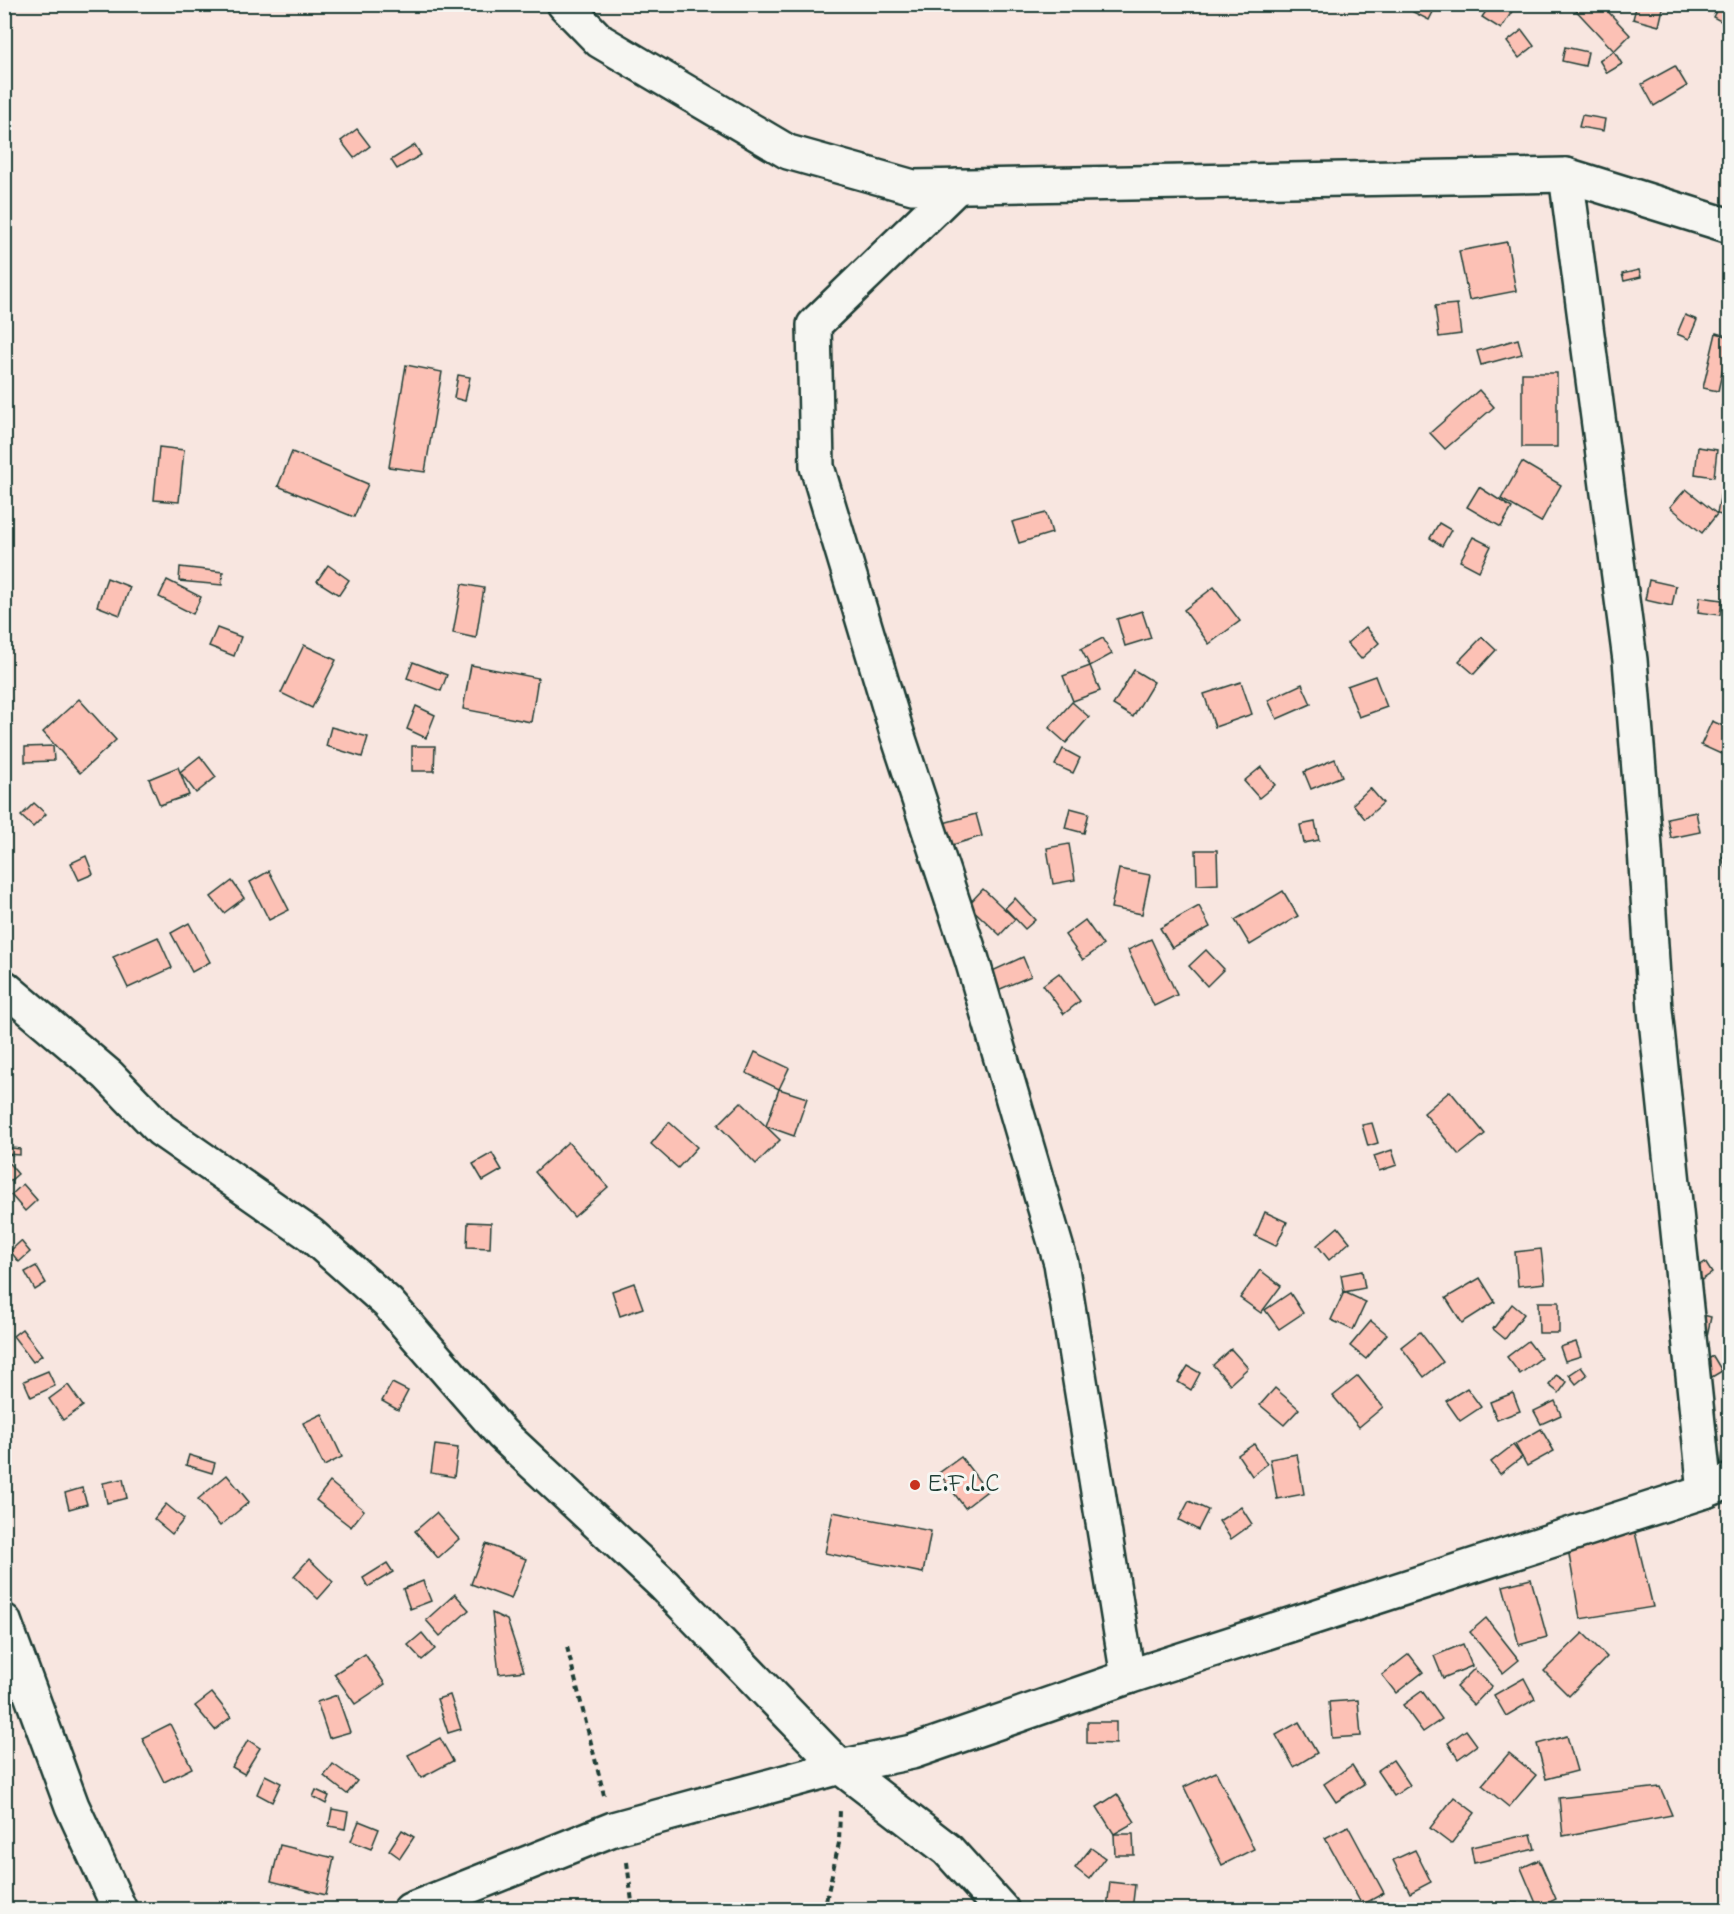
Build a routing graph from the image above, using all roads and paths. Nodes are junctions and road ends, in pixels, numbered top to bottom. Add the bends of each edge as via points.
1 (564, 4) edge
2 (1566, 175) junction
3 (958, 186) junction
4 (1730, 226) edge
5 (4, 987) edge
6 (1717, 1486) edge
7 (4, 1621) edge
8 (567, 1647) dead end
9 (1128, 1677) junction
10 (840, 1767) junction
11 (613, 1829) junction
12 (120, 1910) edge
13 (410, 1910) edge
14 (633, 1910) edge
15 (824, 1910) edge
16 (1002, 1910) edge

1 - 3 street via 600,41 788,152 912,187
2 - 3 street
2 - 4 street
2 - 6 street via 1630,660 1655,1010
3 - 9 street via 814,325 817,467 897,733 972,960 1061,1263
5 - 10 street via 108,1075 161,1130 310,1234 388,1303 502,1434 664,1585
6 - 9 street
7 - 12 street via 72,1806
8 - 11 path
9 - 10 street via 912,1752
10 - 11 street
10 - 15 path via 839,1843
10 - 16 street via 948,1850
11 - 13 street
11 - 14 path via 629,1867

